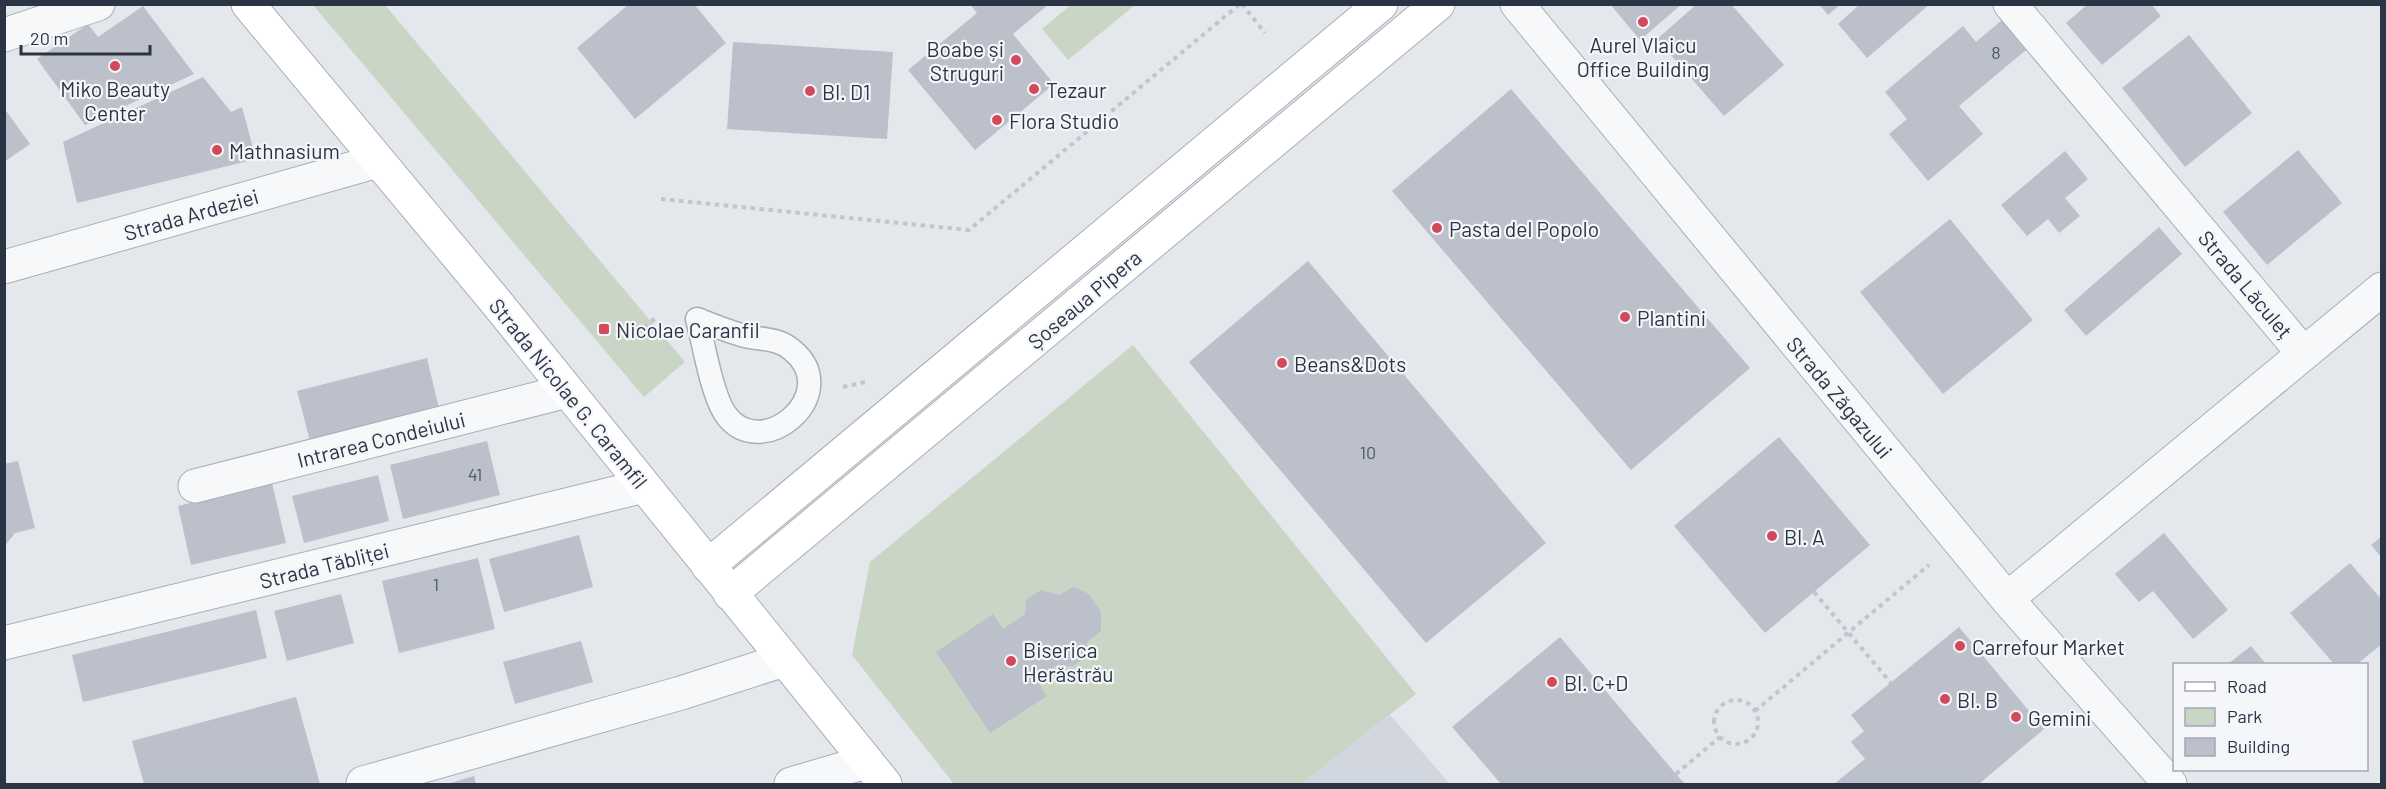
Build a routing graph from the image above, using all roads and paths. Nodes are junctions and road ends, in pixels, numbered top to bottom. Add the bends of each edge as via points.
1 (98, 4) edge
2 (248, 4) edge
3 (1241, 4) edge
4 (1381, 4) edge
5 (1438, 4) edge
6 (1517, 4) edge
7 (2010, 4) edge
8 (1265, 33) dead end
9 (4, 35) edge
10 (378, 161) junction
11 (661, 199) dead end
12 (4, 267) edge
13 (2382, 289) edge
14 (658, 316) dead end
15 (697, 319) joint
16 (637, 333) dead end
17 (2303, 353) junction
18 (567, 391) junction
19 (195, 486) dead end
20 (644, 486) junction
21 (1959, 541) junction
22 (708, 566) junction
23 (1815, 592) dead end
24 (730, 594) junction
25 (2007, 599) junction
26 (1849, 633) junction
27 (4, 643) edge
28 (784, 660) junction
29 (1891, 683) dead end
30 (1755, 711) junction
31 (1720, 737) junction
32 (875, 773) edge
33 (1676, 774) dead end
34 (363, 783) dead end
35 (791, 784) edge
36 (2170, 784) edge

1 - 9 street
2 - 10 main road, Strada Nicolae G. Caramfil
3 - 8 path
3 - 11 path via 969,230
4 - 22 main road, Șoseaua Pipera
5 - 24 main road, Șoseaua Pipera
6 - 21 street, Strada Zăgazului
7 - 17 street, Strada Lăculeț
10 - 12 street, Strada Ardeziei
10 - 18 main road, Strada Nicolae G. Caramfil
13 - 17 street
14 - 16 path
15 - 15 lane via 712,382 725,414 751,430 780,428 792,420 807,396 808,380 795,352 782,342 745,336
17 - 25 street, Strada Lăculeț
18 - 19 street, Intrarea Condeiului
18 - 20 main road, Strada Nicolae G. Caramfil
20 - 22 main road, Strada Nicolae G. Caramfil
20 - 27 street, Strada Tăbliței
21 - 25 street, Strada Zăgazului
21 - 26 path
22 - 24 main road, Strada Nicolae G. Caramfil
23 - 26 path
24 - 28 main road, Strada Nicolae G. Caramfil
25 - 36 street, Strada Zăgazului
26 - 29 path
26 - 30 path
28 - 32 main road, Strada Nicolae G. Caramfil
28 - 34 street
30 - 31 path via 1756,732 1748,741 1737,745
30 - 31 path via 1736,700 1725,703 1714,722
31 - 33 path
32 - 35 street

